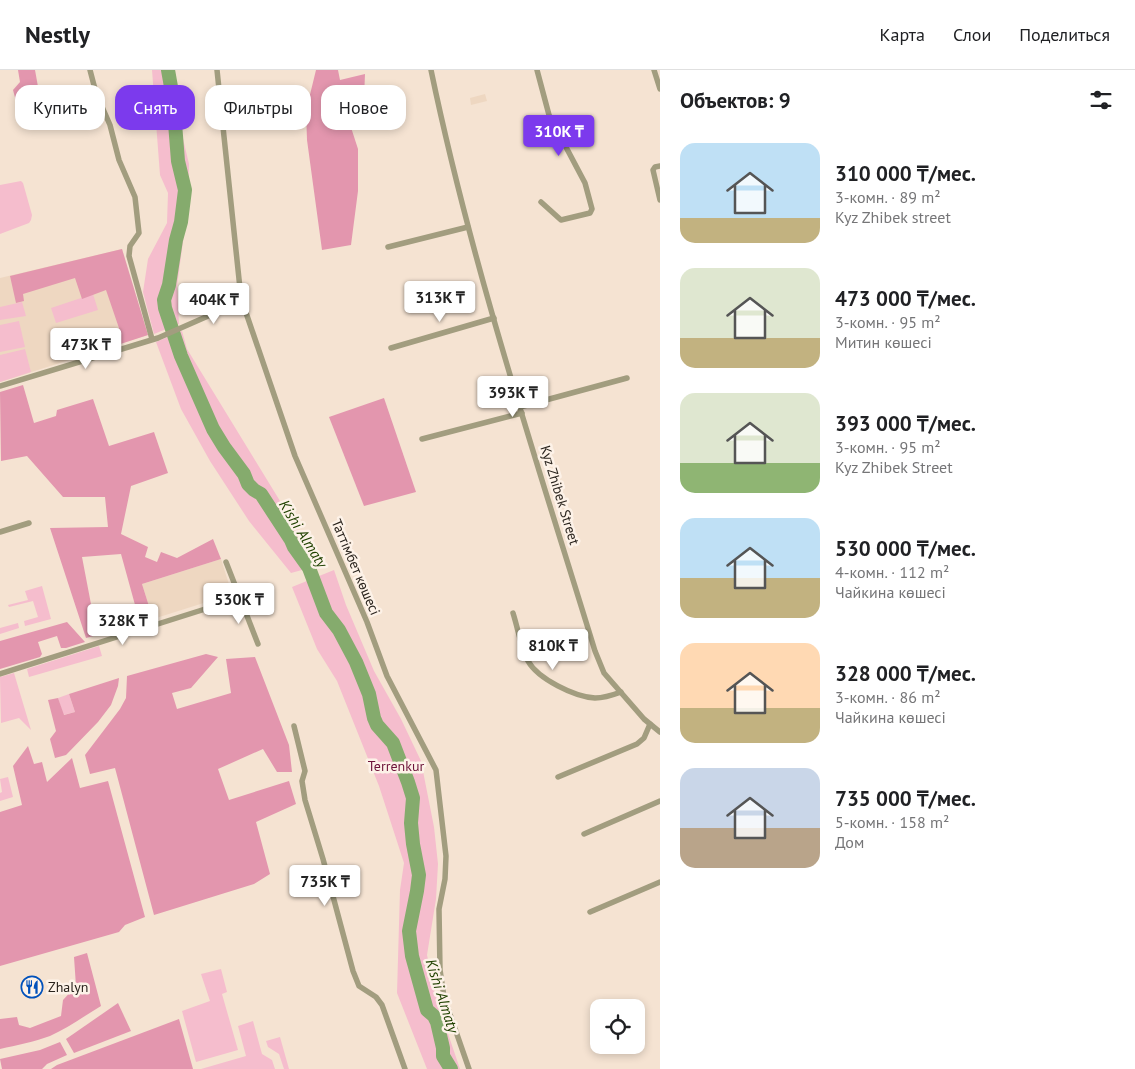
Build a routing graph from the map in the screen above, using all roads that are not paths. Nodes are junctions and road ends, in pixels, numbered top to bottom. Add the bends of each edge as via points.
1 (90, 70) edge
2 (217, 70) edge
3 (430, 70) edge
4 (537, 70) edge
5 (654, 70) edge
6 (660, 89) edge
7 (660, 166) edge
8 (660, 200) edge
9 (541, 202) dead end
10 (468, 227) junction
11 (388, 247) dead end
12 (241, 298) junction
13 (494, 318) junction
14 (152, 339) junction
15 (391, 348) dead end
16 (627, 378) dead end
17 (0, 386) edge
18 (521, 410) junction
19 (422, 439) dead end
20 (29, 523) dead end
21 (0, 532) edge
22 (226, 562) dead end
23 (240, 598) junction
24 (513, 613) dead end
25 (258, 644) dead end
26 (0, 674) edge
27 (621, 692) junction
28 (650, 724) junction
29 (294, 726) dead end
30 (660, 732) edge
31 (558, 776) dead end
32 (660, 801) edge
33 (584, 834) dead end
34 (660, 882) edge
35 (590, 912) dead end
36 (405, 1069) edge
37 (469, 1069) edge

1 - 14 street via 119,160 135,197 139,233 130,246 129,256
2 - 12 street, Таттімбет көшесі
3 - 10 street, Kyz Zhibek Street
4 - 9 street via 549,115 584,183 592,209 590,213 561,220
5 - 6 street
7 - 8 street via 653,170
10 - 11 street
10 - 13 street, Kyz Zhibek Street
12 - 14 street via 190,325
12 - 37 street, Таттімбет көшесі via 295,456 387,676 436,770 446,856 440,909 440,970 444,997
13 - 15 street
13 - 18 street, Kyz Zhibek Street
14 - 17 street
16 - 18 street
18 - 19 street
18 - 27 street, Kyz Zhibek Street via 595,651 604,673
20 - 21 street
22 - 23 street
23 - 25 street
23 - 26 street
24 - 27 street via 525,654 540,675 556,685 594,698
27 - 28 street, Kyz Zhibek Street
28 - 30 street, Kyz Zhibek Street
28 - 31 street via 644,738 637,744
29 - 36 street via 305,771 302,781 305,800 353,971 359,986 382,1005
32 - 33 street
34 - 35 street

